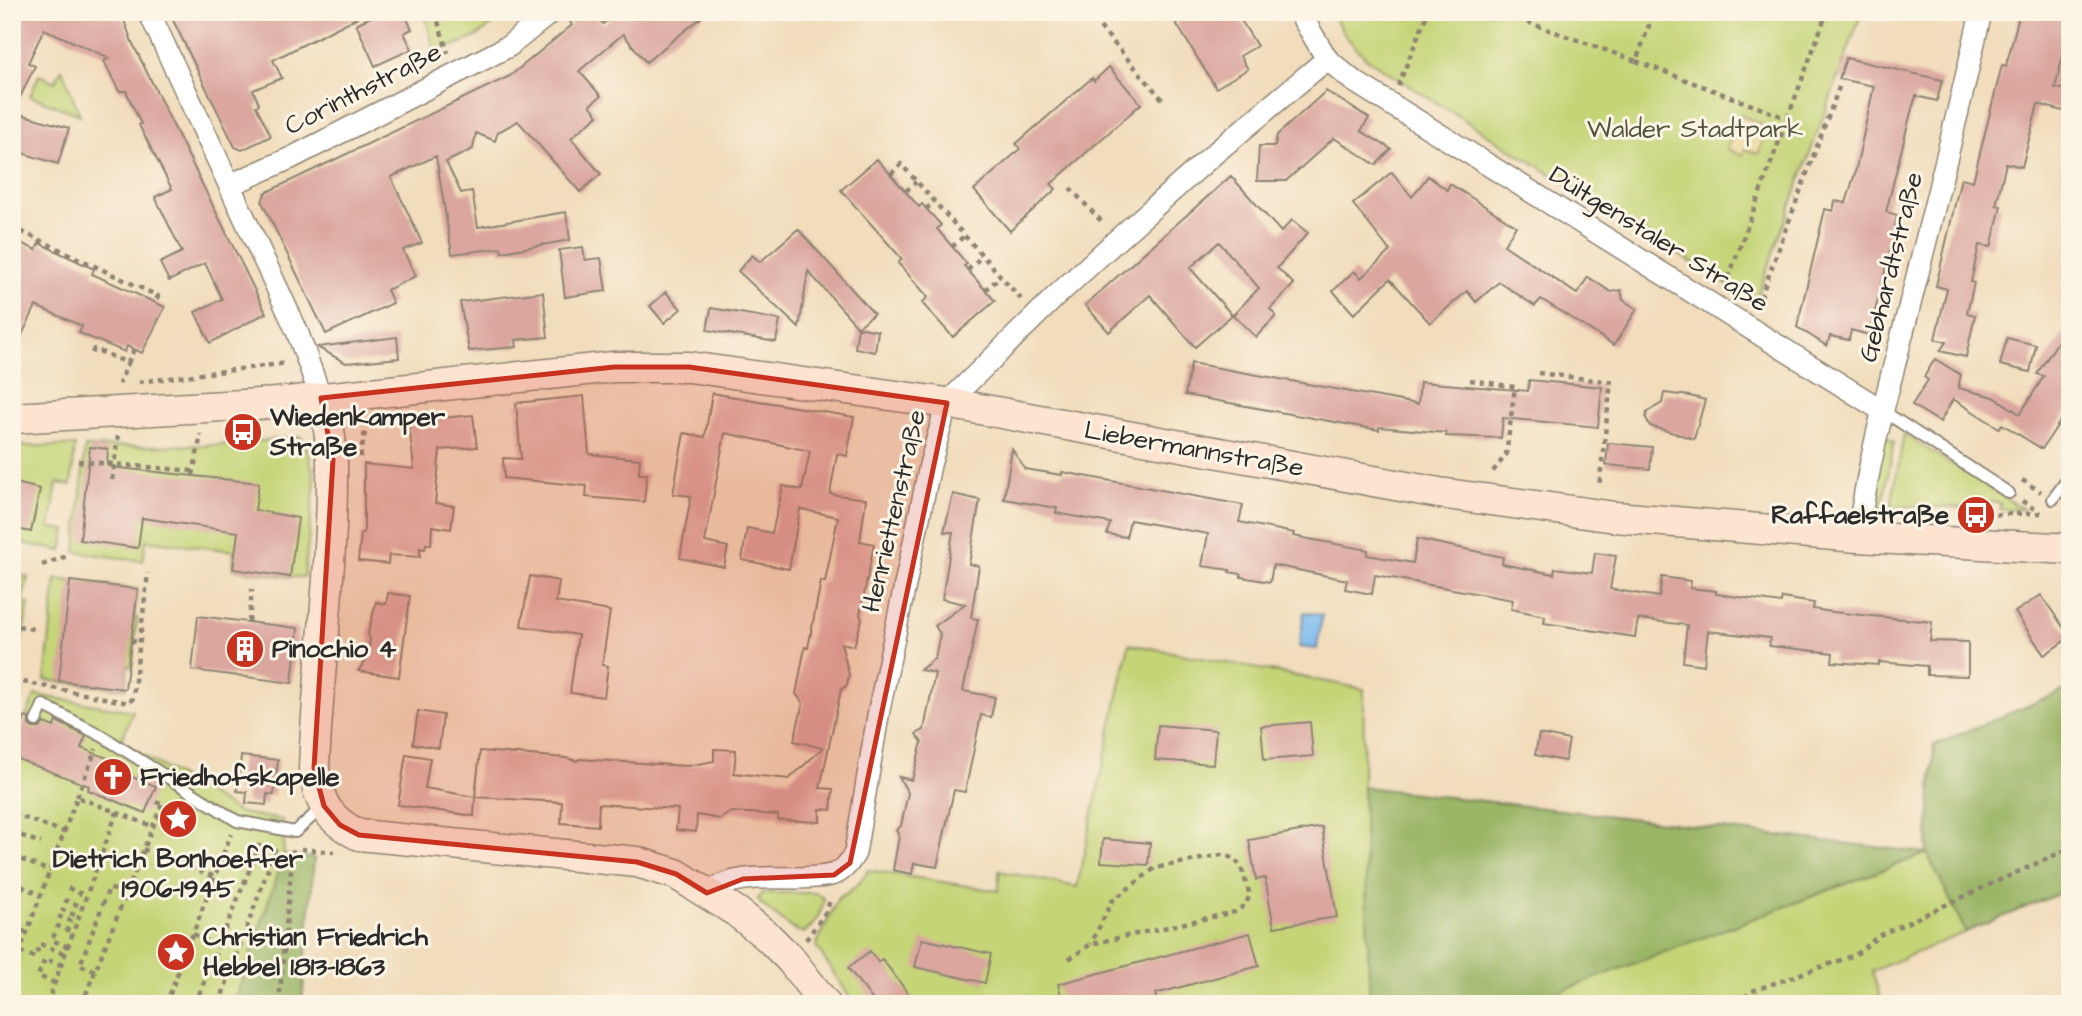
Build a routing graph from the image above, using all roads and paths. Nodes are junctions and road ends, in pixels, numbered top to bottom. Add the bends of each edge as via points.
1 (149, 12) edge
2 (435, 12) edge
3 (551, 12) edge
4 (1087, 12) edge
5 (1299, 12) edge
6 (1428, 12) edge
7 (1499, 12) edge
8 (1654, 12) edge
9 (1981, 12) edge
10 (1825, 13) edge
11 (1327, 59) junction
12 (1636, 61) junction
13 (455, 74) junction
14 (1841, 82) dead end
15 (1399, 85) dead end
16 (1163, 100) dead end
17 (1786, 118) junction
18 (891, 174) dead end
19 (916, 182) junction
20 (230, 186) junction
21 (1070, 188) dead end
22 (906, 191) dead end
23 (934, 202) junction
24 (926, 209) dead end
25 (12, 227) edge
26 (964, 236) junction
27 (1118, 239) junction
28 (952, 247) dead end
29 (982, 256) junction
30 (968, 270) dead end
31 (1000, 277) junction
32 (1726, 286) dead end
33 (985, 290) dead end
34 (155, 302) dead end
35 (1036, 316) junction
36 (1749, 327) junction
37 (134, 349) dead end
38 (92, 353) dead end
39 (308, 359) junction
40 (128, 363) junction
41 (1538, 373) dead end
42 (1470, 380) dead end
43 (119, 384) junction
44 (106, 386) dead end
45 (321, 398) junction
46 (947, 403) junction
47 (1883, 411) junction
48 (12, 418) edge
49 (366, 427) dead end
50 (201, 433) dead end
51 (118, 435) dead end
52 (360, 459) dead end
53 (78, 461) dead end
54 (114, 463) junction
55 (1490, 475) dead end
56 (2070, 476) edge
57 (112, 480) dead end
58 (1599, 487) dead end
59 (2008, 493) dead end
60 (2053, 499) dead end
61 (1858, 537) junction
62 (2070, 549) edge
63 (67, 556) dead end
64 (42, 565) dead end
65 (148, 573) dead end
66 (253, 589) dead end
67 (249, 622) dead end
68 (18, 626) dead end
69 (33, 629) dead end
70 (131, 641) dead end
71 (139, 642) junction
72 (23, 682) dead end
73 (36, 721) dead end
74 (102, 736) junction
75 (77, 797) junction
76 (156, 802) dead end
77 (324, 806) junction
78 (117, 812) junction
79 (152, 826) junction
80 (12, 829) edge
81 (64, 832) junction
82 (295, 832) junction
83 (229, 842) dead end
84 (41, 843) dead end
85 (293, 848) junction
86 (2070, 848) edge
87 (143, 849) junction
88 (334, 852) dead end
89 (12, 856) edge
90 (50, 871) junction
91 (215, 877) junction
92 (12, 882) edge
93 (68, 888) dead end
94 (707, 893) junction
95 (832, 893) dead end
96 (125, 894) junction
97 (41, 895) junction
98 (86, 896) junction
99 (65, 900) dead end
100 (82, 907) junction
101 (61, 909) dead end
102 (12, 910) edge
103 (58, 916) dead end
104 (79, 917) junction
105 (76, 923) junction
106 (12, 926) edge
107 (73, 932) junction
108 (27, 933) junction
109 (193, 934) junction
110 (1090, 944) junction
111 (218, 945) junction
112 (68, 947) junction
113 (800, 949) dead end
114 (20, 951) junction
115 (65, 954) junction
116 (1069, 959) dead end
117 (61, 965) junction
118 (13, 970) edge
119 (95, 971) junction
120 (55, 984) junction
121 (12, 997) edge
122 (30, 1004) edge
123 (47, 1004) edge
124 (82, 1004) edge
125 (166, 1004) edge
126 (195, 1004) edge
127 (219, 1004) edge
128 (279, 1004) edge
129 (825, 1004) edge
130 (1737, 1004) edge

1 - 20 street
2 - 13 path
3 - 13 street, Corinthstraße via 509,46
4 - 16 path
5 - 11 street, Dültgenstaler Straße
6 - 15 path
7 - 12 path
8 - 12 path
9 - 47 street, Gebhardtstraße
10 - 17 path
11 - 27 street, Henriettenstraße
11 - 36 street, Dültgenstaler Straße via 1352,80
12 - 17 path
13 - 20 street, Corinthstraße
14 - 36 path
17 - 32 path
18 - 19 path via 901,164
19 - 22 path
19 - 23 path
20 - 39 street
21 - 27 path
23 - 24 path
23 - 26 path
25 - 34 path via 158,296
26 - 28 path
26 - 29 path
27 - 35 street, Henriettenstraße
29 - 30 path
29 - 31 path
31 - 33 path
31 - 35 path
35 - 46 street, Henriettenstraße
36 - 47 street, Dültgenstaler Straße
37 - 40 path
38 - 40 path via 94,349
39 - 43 path
39 - 45 street
40 - 43 path
41 - 58 path via 1611,382
42 - 55 path via 1515,387 1506,454
43 - 44 path
45 - 46 main road, Liebermannstraße via 614,367 689,367
45 - 48 main road, Liebermannstraße
45 - 77 main road via 331,431 333,460 314,768
46 - 61 main road, Liebermannstraße via 1439,493 1615,517
46 - 94 street, Henriettenstraße via 878,710 855,853 834,875 743,879 722,883
47 - 59 lane, Dültgenstaler Straße
47 - 61 street, Gebhardtstraße
49 - 52 path
50 - 54 path via 194,473
51 - 54 path
53 - 54 path
54 - 57 path
56 - 60 lane
61 - 62 main road, Liebermannstraße
63 - 64 path
65 - 71 path
66 - 67 path
68 - 69 path
70 - 71 path
71 - 72 path via 133,698 126,704
73 - 74 lane via 43,705
74 - 75 path
74 - 82 lane via 237,821
75 - 78 path
75 - 81 path
76 - 79 path via 162,804
77 - 82 lane
77 - 94 main road via 340,825 359,835 637,862 676,874
78 - 79 path
78 - 98 path
79 - 87 path
80 - 81 path via 16,815
80 - 84 path
81 - 90 path
82 - 85 path
83 - 91 path
85 - 88 path
85 - 128 path
86 - 130 path via 1880,935 1855,955 1752,991
87 - 91 path
87 - 96 path
89 - 90 path
90 - 97 path
91 - 109 path
92 - 97 path
93 - 98 path
94 - 129 main road via 768,937
95 - 113 path via 827,911
96 - 119 path
96 - 119 path via 109,888 80,965
97 - 108 path
98 - 100 path
99 - 100 path
100 - 104 path
101 - 104 path
102 - 106 path via 17,912
103 - 105 path
104 - 105 path
105 - 107 path
106 - 108 path
107 - 112 path
107 - 112 path via 58,926 52,940
108 - 114 path
109 - 111 path
109 - 125 path
110 - 110 path via 1236,912 1250,895 1241,867 1234,858 1222,855 1155,868 1112,901
110 - 116 path
111 - 126 path
111 - 127 path via 260,844 275,850
112 - 115 path
114 - 115 path via 35,957 40,944
114 - 118 path
115 - 117 path
117 - 120 path
117 - 120 path via 45,959 38,976
119 - 124 path
120 - 123 path
121 - 122 path

